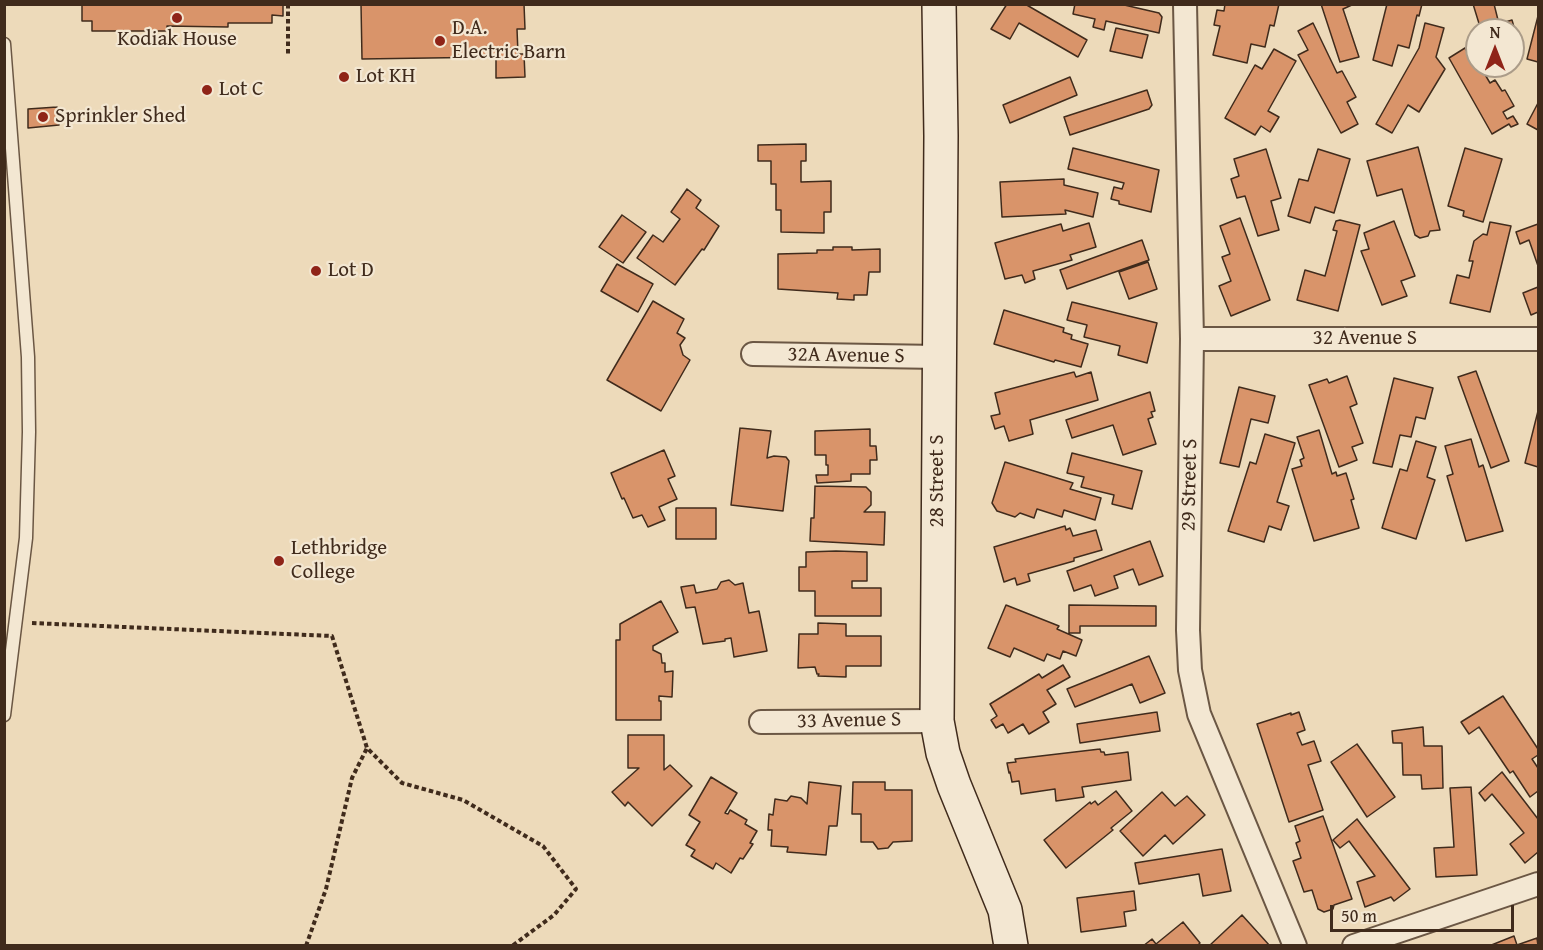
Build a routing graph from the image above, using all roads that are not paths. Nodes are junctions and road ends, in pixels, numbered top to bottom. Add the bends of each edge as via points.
1 (939, 4) edge
2 (1185, 4) edge
3 (4, 44) edge
4 (1192, 339) junction
5 (1539, 339) edge
6 (753, 354) dead end
7 (939, 357) junction
8 (4, 715) edge
9 (937, 721) junction
10 (761, 722) dead end
11 (1539, 884) edge
12 (1011, 945) edge
13 (1295, 945) edge
14 (1354, 945) edge

1 - 7 street, 28 Street S
2 - 4 street, 29 Street S
3 - 8 lane via 28,357 29,421 26,527
4 - 5 street, 32 Avenue S
4 - 13 street, 29 Street S via 1190,670 1199,714
6 - 7 street, 32A Avenue S
7 - 9 street, 28 Street S
9 - 10 street, 33 Avenue S
9 - 12 street, 28 Street S via 954,785 1005,910
11 - 14 street

